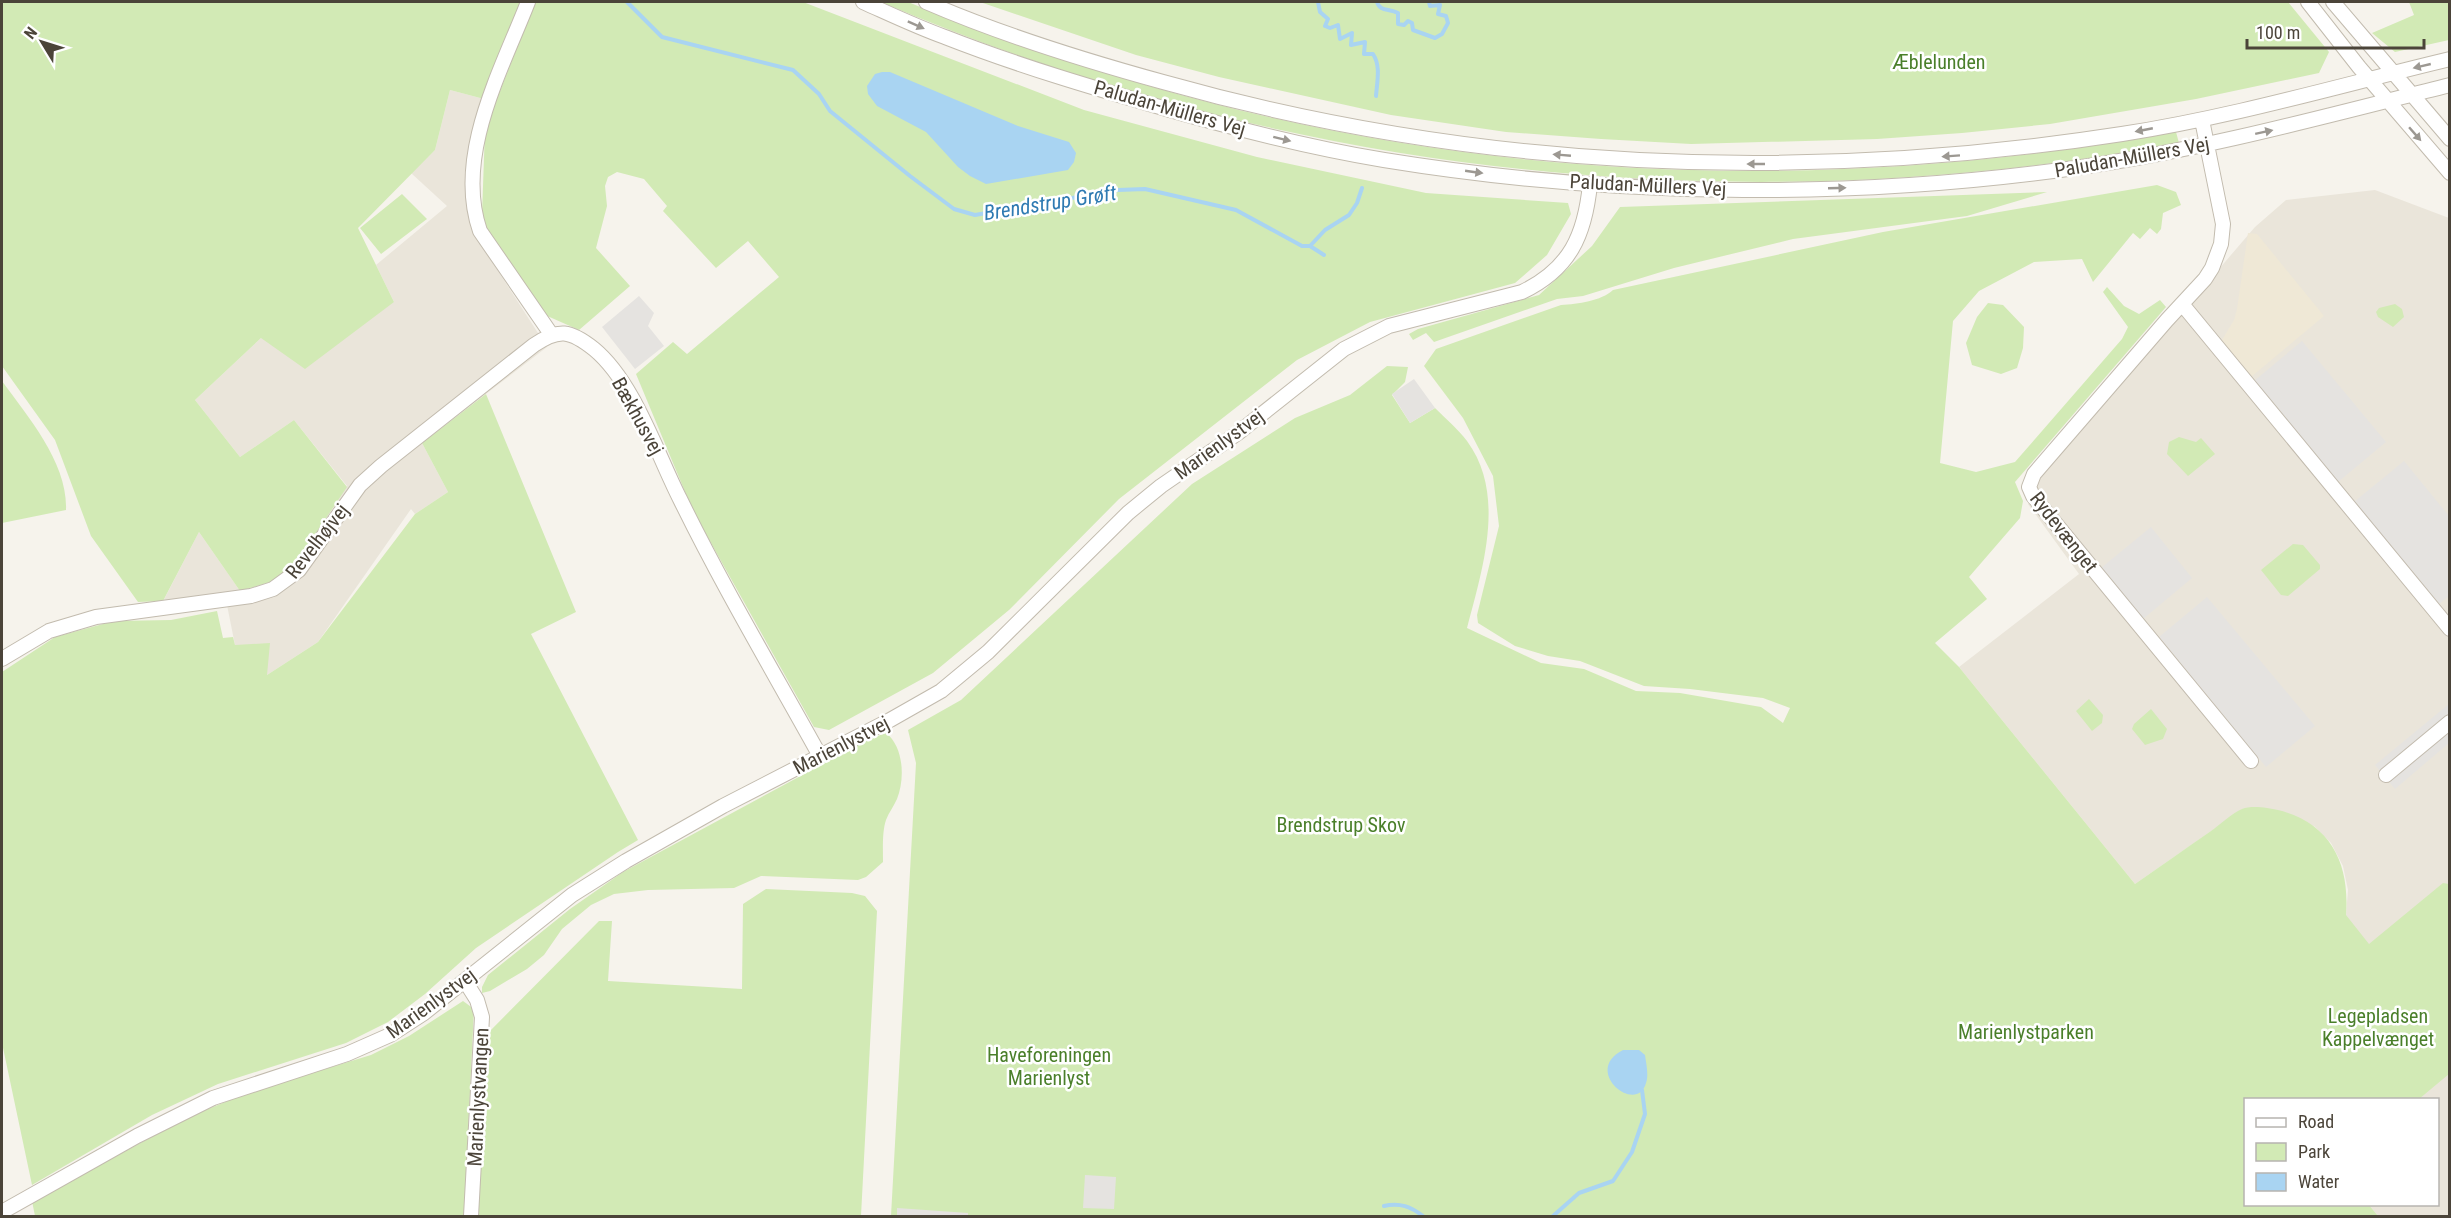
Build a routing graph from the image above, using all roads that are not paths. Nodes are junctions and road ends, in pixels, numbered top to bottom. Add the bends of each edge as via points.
1 (528, 2) edge
2 (863, 2) edge
3 (926, 2) edge
4 (2308, 2) edge
5 (2333, 2) edge
6 (2450, 59) edge
7 (2394, 73) junction
8 (2369, 79) junction
9 (2450, 85) edge
10 (2412, 95) junction
11 (2387, 101) junction
12 (2202, 120) junction
13 (2450, 139) edge
14 (2207, 144) junction
15 (2450, 173) edge
16 (1590, 184) junction
17 (2182, 304) junction
18 (551, 334) junction
19 (2450, 629) edge
20 (2, 659) edge
21 (2450, 722) edge
22 (820, 756) junction
23 (2251, 761) dead end
24 (2386, 775) dead end
25 (465, 981) junction
26 (2, 1212) edge
27 (471, 1216) edge

1 - 18 street via 478,130 474,214 480,231
2 -> 16 street, Paludan-Müllers Vej via 1029,68 1306,145 1492,175
12 -> 3 street, Paludan-Müllers Vej via 2050,145 1872,161 1689,164 1599,158 1502,149 1312,120 1129,73
4 - 8 street
5 - 7 street
6 -> 7 street, Paludan-Müllers Vej
7 - 8 street, Paludan-Müllers Vej
7 - 10 street
8 - 11 street
8 - 12 street, Paludan-Müllers Vej
9 - 10 street, Paludan-Müllers Vej
10 - 11 street, Paludan-Müllers Vej
10 - 13 street
14 -> 11 street, Paludan-Müllers Vej
11 -> 15 street
12 - 14 street, Rydevænget
16 -> 14 street, Paludan-Müllers Vej via 1771,190 1870,186 2077,168
14 - 17 street, Rydevænget via 2222,211 2221,244 2205,279
16 - 22 street, Marienlystvej via 1575,246 1566,260 1538,284 1505,297 1389,326 1344,348 1238,433 1128,513 966,672 916,706
17 - 19 street
17 - 23 street, Rydevænget via 2034,474 2029,487
18 - 20 street, Revelhøjvej via 360,485 299,570 273,589 251,596 96,617 50,631
18 - 22 street, Bækhusvej via 576,336 606,362 627,389 680,499
21 - 24 street
22 - 25 street, Marienlystvej via 723,806 599,878 563,901
25 - 26 street, Marienlystvej via 390,1035 347,1054 213,1098
25 - 27 street, Marienlystvangen via 482,1017

